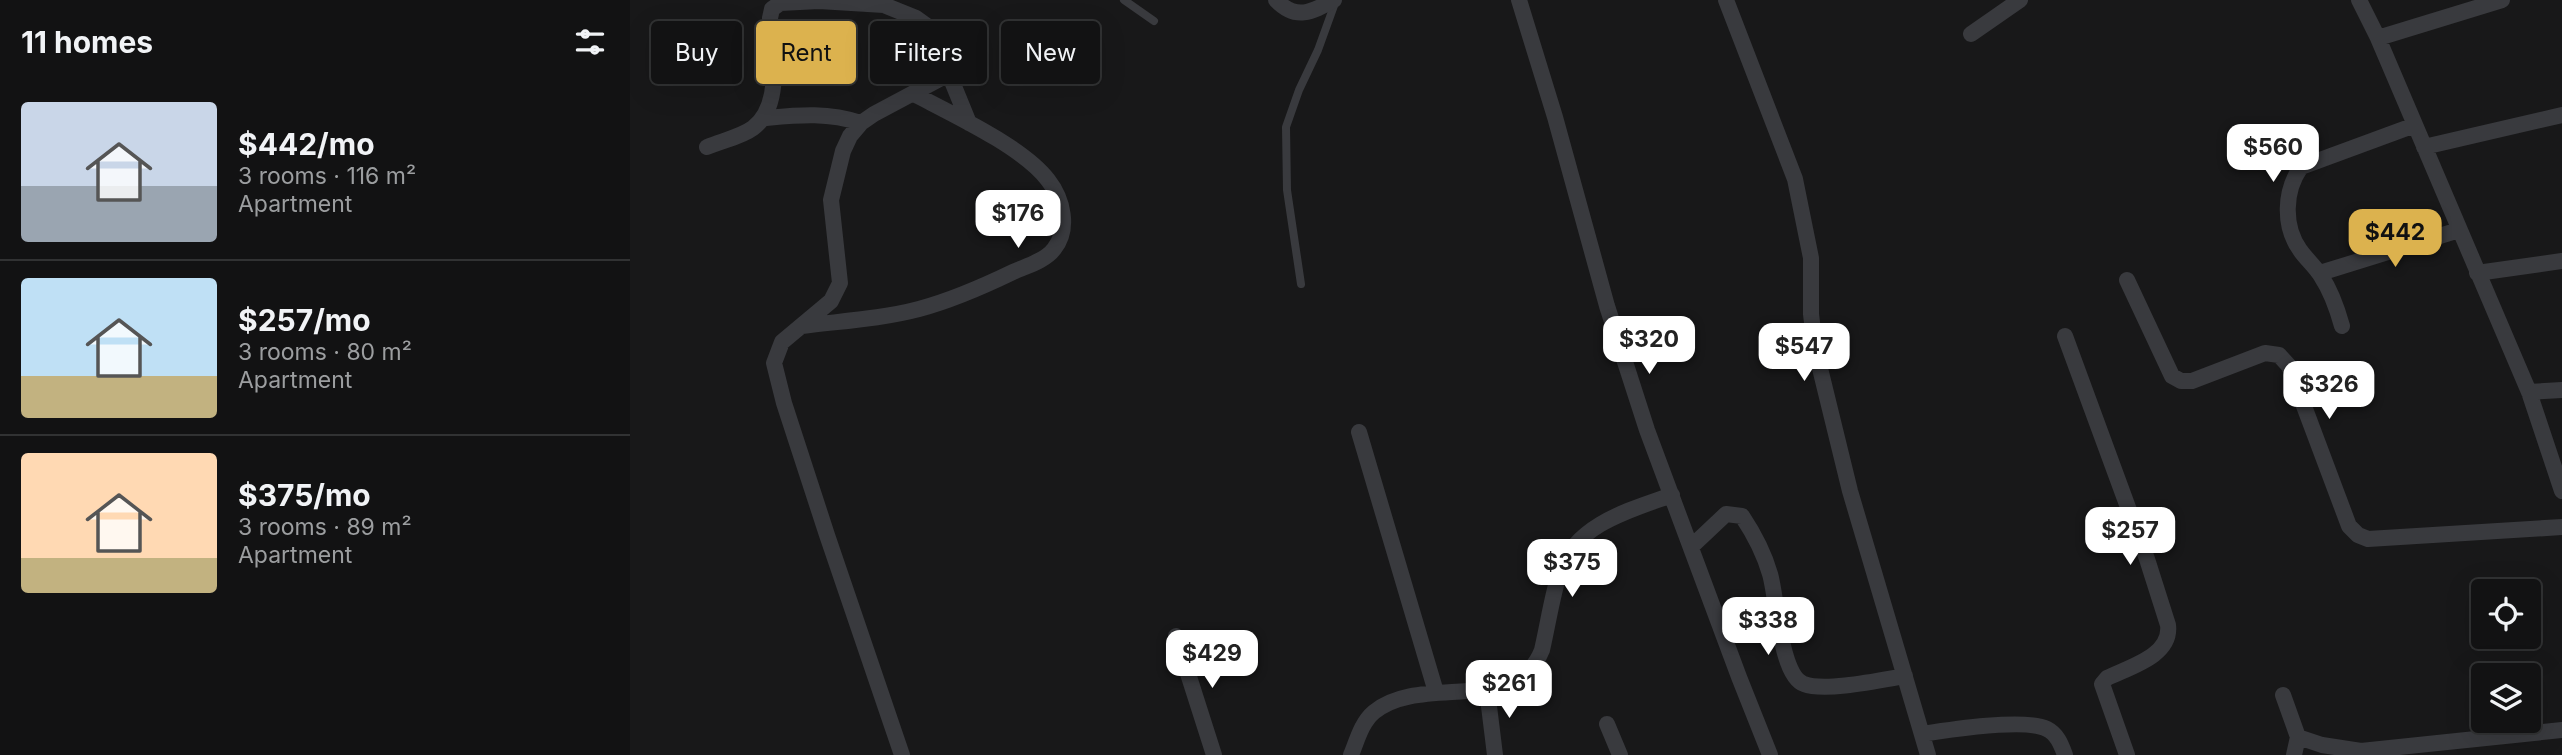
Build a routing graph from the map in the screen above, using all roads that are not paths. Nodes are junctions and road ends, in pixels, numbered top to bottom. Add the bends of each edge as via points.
1 (1124, 0) edge
2 (1276, 0) edge
3 (1335, 0) edge
4 (1519, 0) edge
5 (1726, 0) edge
6 (2020, 0) edge
7 (2359, 0) edge
8 (2502, 0) edge
9 (887, 3) edge
10 (920, 21) edge
11 (1154, 22) dead end
12 (1971, 34) dead end
13 (2378, 38) junction
14 (932, 84) edge
15 (953, 84) edge
16 (914, 94) junction
17 (2562, 115) edge
18 (765, 117) junction
19 (860, 123) junction
20 (969, 123) junction
21 (2415, 125) junction
22 (707, 147) dead end
23 (2424, 147) junction
24 (2459, 230) junction
25 (2562, 261) edge
26 (2320, 273) junction
27 (2477, 273) junction
28 (2127, 280) dead end
29 (1301, 284) dead end
30 (802, 326) junction
31 (2342, 326) dead end
32 (2065, 336) dead end
33 (2562, 390) edge
34 (2529, 392) junction
35 (1359, 432) dead end
36 (2555, 449) edge
37 (2562, 491) edge
38 (1672, 495) junction
39 (2562, 527) edge
40 (1691, 547) junction
41 (1176, 636) dead end
42 (1905, 676) junction
43 (1487, 691) junction
44 (1436, 692) junction
45 (2283, 695) dead end
46 (1607, 724) dead end
47 (2562, 730) edge
48 (1922, 734) junction
49 (2298, 737) junction
50 (2388, 751) edge
51 (902, 755) edge
52 (1214, 755) edge
53 (1351, 755) edge
54 (1495, 755) edge
55 (1620, 755) edge
56 (1770, 755) edge
57 (1928, 755) edge
58 (2065, 755) edge
59 (2127, 755) edge
60 (2294, 755) edge

1 - 11 lane
2 - 3 street via 1301,13
3 - 29 lane via 1286,127 1287,190
4 - 38 street via 1607,306
5 - 42 street via 1795,179 1811,258 1815,348 1850,491
6 - 12 street
7 - 13 street
8 - 13 street
9 - 10 street
9 - 18 street via 819,1 780,4 772,9 774,78
13 - 21 street
14 - 16 street
15 - 20 street
16 - 19 street
16 - 20 street
17 - 23 street
18 - 19 street via 814,114
18 - 22 street via 751,130
19 - 30 street via 843,151 831,200 840,283 831,301
20 - 30 street via 1033,164 1048,179 1062,205 1063,225 1053,251 988,284 922,308
21 - 23 street
21 - 26 street via 2301,167 2295,176 2288,197 2288,223 2299,248
23 - 24 street
24 - 26 street
24 - 27 street
25 - 27 street
26 - 31 street
27 - 34 street
28 - 39 street via 2172,376 2181,381 2265,353 2279,355 2289,366 2349,526 2358,535 2368,539
30 - 51 street via 776,352 777,379
32 - 59 street via 2168,625 2164,647 2102,684
33 - 34 street
34 - 36 street
35 - 44 street
36 - 37 street
38 - 40 street
38 - 43 street via 1603,522 1584,535 1561,569 1537,662 1519,678
40 - 42 street via 1726,514 1742,516 1770,574 1788,661 1801,684 1815,687
40 - 56 street
41 - 52 street
42 - 48 street
43 - 44 street
43 - 54 street
44 - 53 street via 1404,698 1374,712
45 - 49 street
46 - 55 street
47 - 50 street
48 - 57 street
48 - 58 street via 2037,726 2056,735
49 - 50 street via 2322,745
49 - 60 street

